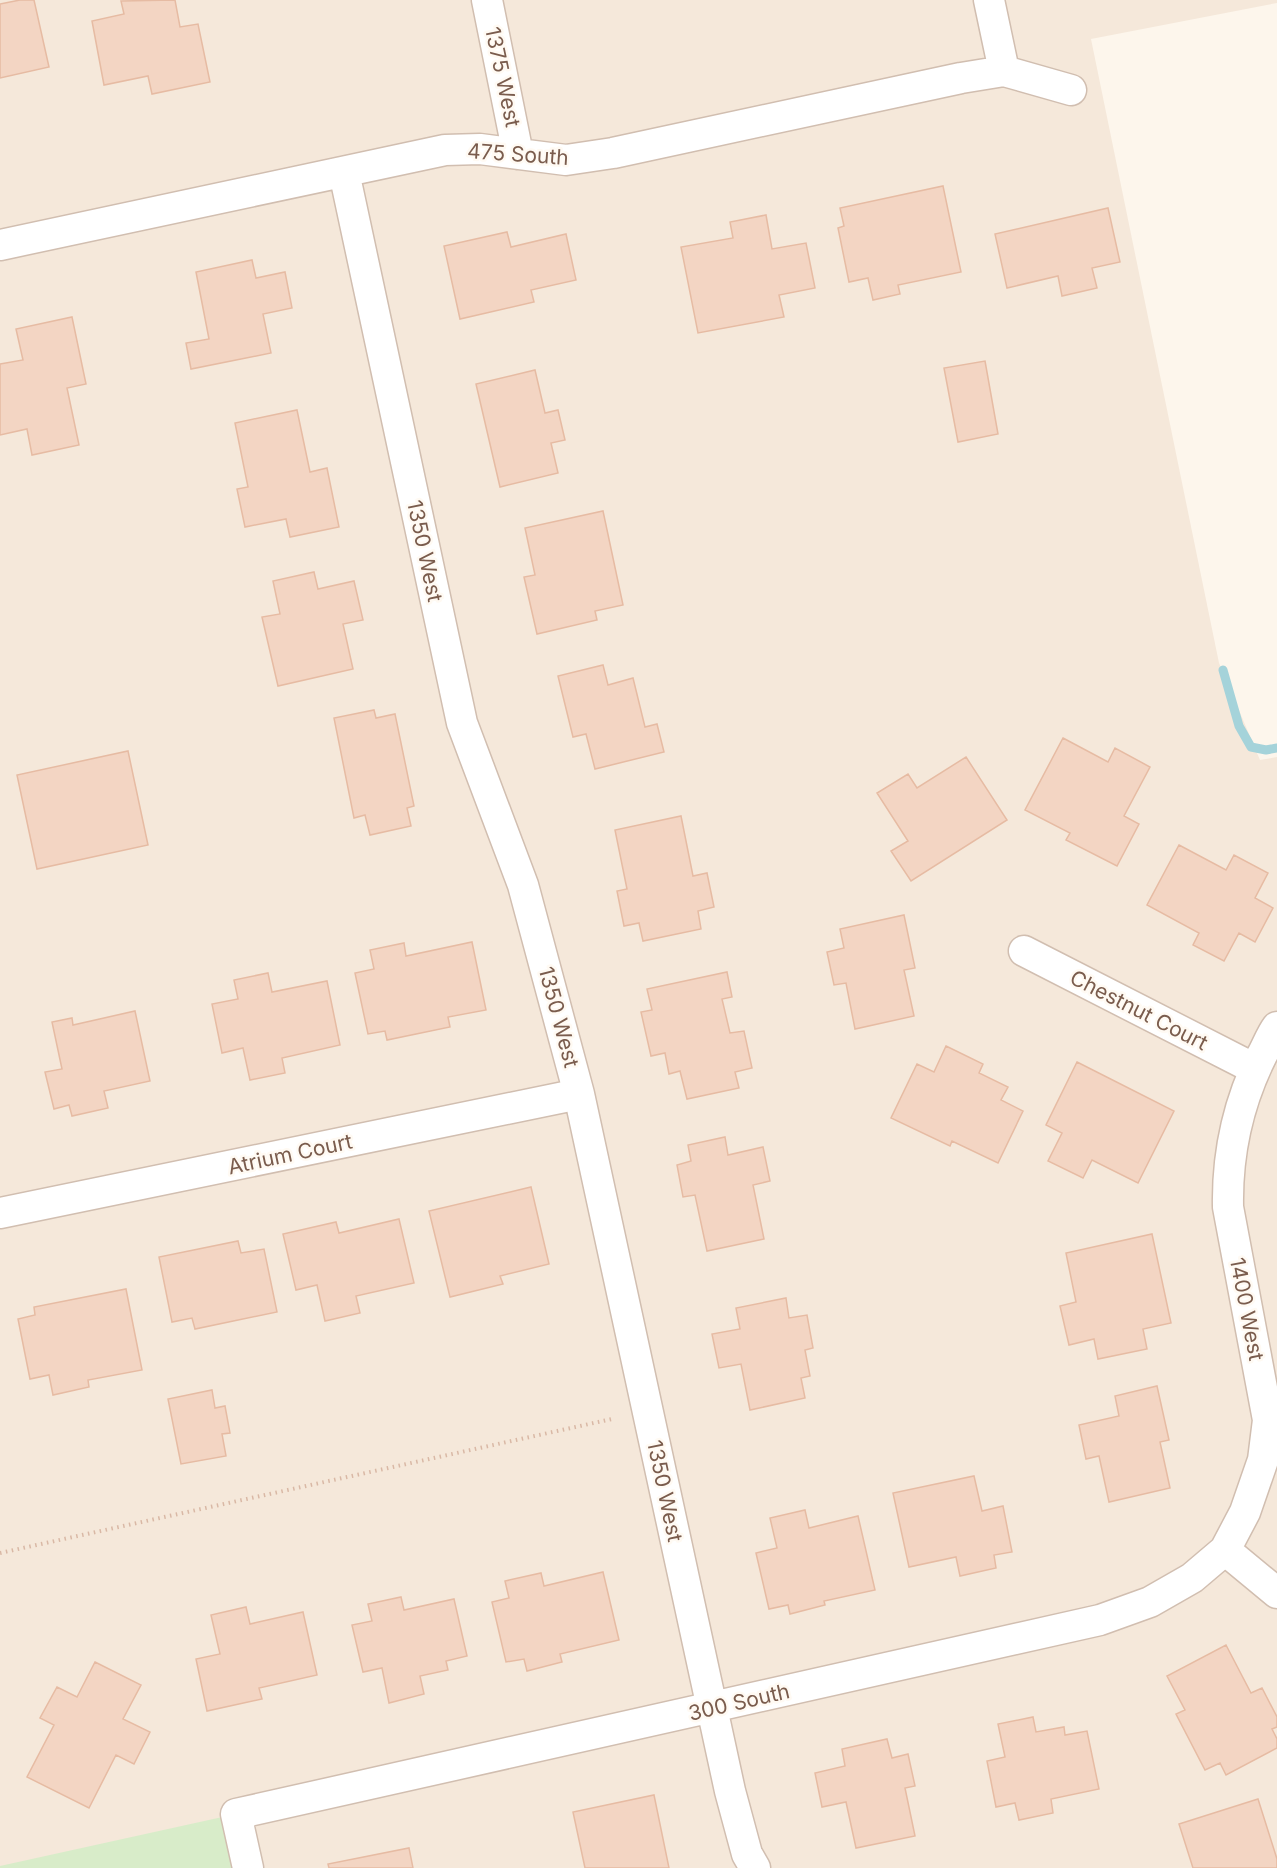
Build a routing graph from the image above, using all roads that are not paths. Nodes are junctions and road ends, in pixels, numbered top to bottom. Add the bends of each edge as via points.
1 (487, 0) edge
2 (989, 0) edge
3 (1004, 71) junction
4 (1071, 90) dead end
5 (518, 154) junction
6 (344, 171) junction
7 (0, 244) edge
8 (1024, 951) dead end
9 (1277, 1027) edge
10 (1255, 1069) junction
11 (579, 1094) junction
12 (0, 1213) edge
13 (1225, 1550) junction
14 (1277, 1593) edge
15 (712, 1707) junction
16 (248, 1868) edge
17 (755, 1868) edge

1 - 5 street, 1375 West
2 - 3 street
3 - 4 street, 475 South
3 - 5 street, 475 South via 613,153 566,160
5 - 6 street, 475 South via 445,150
6 - 7 street, 475 South
6 - 11 street, 1350 West via 462,723 523,885
8 - 10 street, Chestnut Court
9 - 10 street, 1400 West
10 - 13 street, 1400 West via 1227,1172 1228,1208 1268,1420 1263,1460 1245,1512
11 - 12 street, Atrium Court
11 - 15 street, 1350 West
13 - 14 street
13 - 15 street, 300 South via 1192,1578 1150,1602 1100,1620
15 - 16 street, 300 South via 236,1814
15 - 17 street, 1350 West via 730,1791 747,1854

